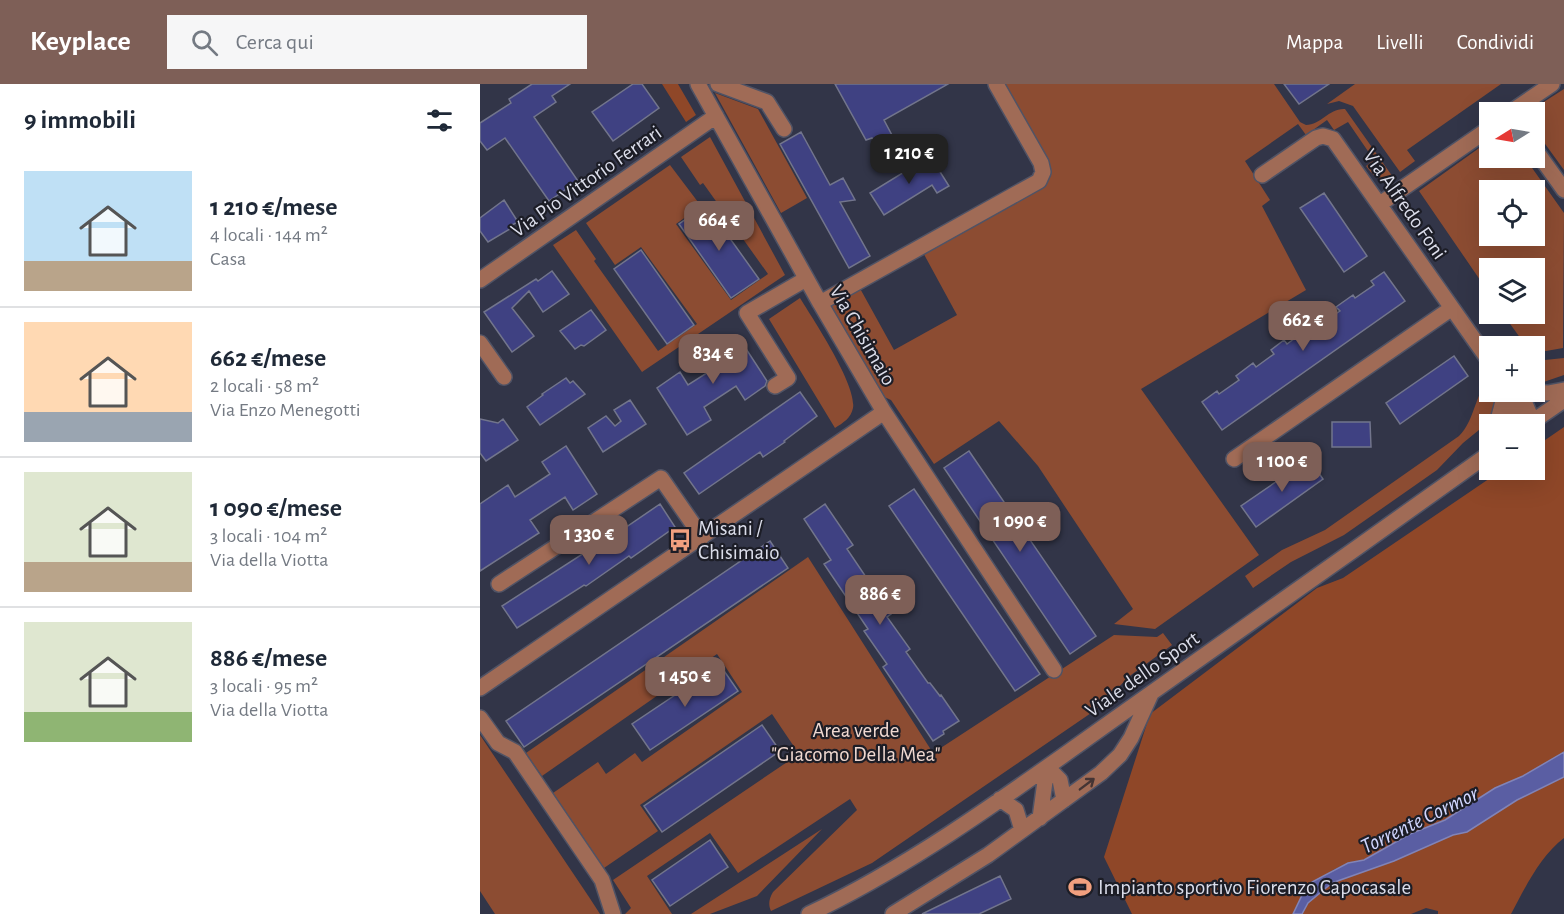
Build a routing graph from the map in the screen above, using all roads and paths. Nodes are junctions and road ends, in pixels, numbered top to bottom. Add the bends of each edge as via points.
1 (718, 84) edge
2 (996, 84) edge
3 (1552, 84) edge
4 (703, 86) edge
5 (1526, 102) edge
6 (716, 116) junction
7 (784, 129) dead end
8 (1479, 136) edge
9 (1545, 163) edge
10 (1262, 175) dead end
11 (1564, 190) edge
12 (1380, 204) junction
13 (806, 279) junction
14 (480, 280) edge
15 (820, 303) junction
16 (1452, 308) junction
17 (480, 343) edge
18 (1479, 346) edge
19 (504, 377) dead end
20 (776, 386) dead end
21 (1564, 390) edge
22 (1545, 393) edge
23 (1564, 400) edge
24 (884, 412) junction
25 (1544, 414) edge
26 (1234, 459) dead end
27 (1479, 461) edge
28 (702, 537) junction
29 (498, 584) dead end
30 (1054, 670) dead end
31 (480, 688) edge
32 (1151, 694) junction
33 (480, 718) edge
34 (1047, 767) junction
35 (1000, 799) junction
36 (1064, 800) junction
37 (1040, 818) junction
38 (1022, 830) junction
39 (613, 914) edge
40 (809, 914) edge
41 (893, 914) edge

1 - 7 street via 767,102
2 - 15 street via 1041,163 1039,181
3 - 5 street
4 - 6 street, Via Chisimaio
6 - 13 street, Via Chisimaio
6 - 14 street, Via Pio Vittorio Ferrari
8 - 12 street
9 - 11 street
10 - 12 street, Via Alfredo Foni via 1310,141 1328,137 1338,144
12 - 16 street, Via Alfredo Foni
13 - 15 street, Via Chisimaio
13 - 20 street, Via Chisimaio via 747,313 788,378
15 - 24 street, Via Chisimaio
16 - 18 street, Via Alfredo Foni
16 - 26 street
17 - 19 street
21 - 22 street
23 - 25 street
24 - 28 street
24 - 30 street, Via Chisimaio
27 - 32 street, Viale dello Sport
28 - 29 street via 661,478
28 - 31 street
32 - 34 street, Viale dello Sport
36 -> 32 street via 1119,755
33 - 39 street via 498,744 515,752 602,880
34 - 35 street, Viale dello Sport
34 - 36 street via 1060,780
34 - 37 street
35 - 38 street via 1016,810
35 - 40 street, Viale dello Sport via 884,874
36 - 37 street
37 - 38 street
38 - 41 street

